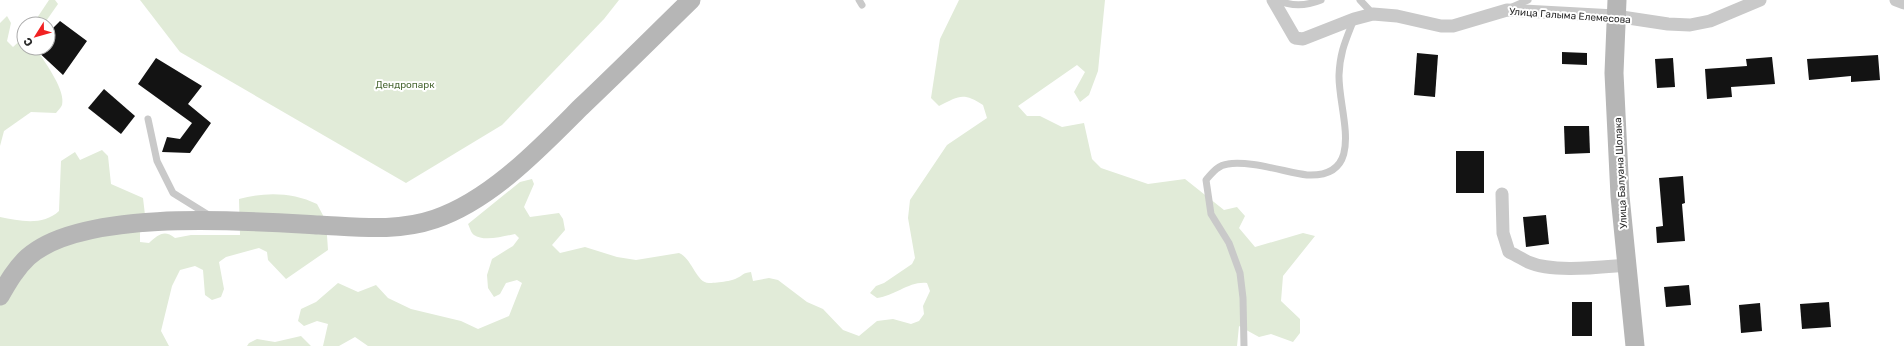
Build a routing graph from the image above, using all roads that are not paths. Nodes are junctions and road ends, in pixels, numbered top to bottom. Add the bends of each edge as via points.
1 (691, 0) edge
2 (1321, 0) edge
3 (1360, 0) edge
4 (1528, 0) edge
5 (1760, 0) edge
6 (1896, 0) edge
7 (1277, 3) edge
8 (1904, 3) edge
9 (1616, 8) edge
10 (1507, 10) junction
11 (1373, 14) junction
12 (1354, 19) junction
13 (148, 119) dead end
14 (1502, 194) dead end
15 (220, 222) junction
16 (1627, 266) junction
17 (0, 296) edge
18 (1244, 346) edge
19 (1635, 346) edge

1 - 15 street via 548,140 476,200 457,210 436,219 386,229
2 - 7 lane via 1297,5
3 - 11 lane
4 - 10 lane
5 - 9 street, Улица Галыма Елемесова via 1710,21 1690,25 1668,24
6 - 8 street
7 - 12 street, Улица Галыма Елемесова via 1295,38 1303,39
9 - 10 street, Улица Галыма Елемесова
9 - 16 street, Улица Балуана Шолака via 1614,73 1620,196
10 - 11 street, Улица Галыма Елемесова via 1453,26
11 - 12 street, Улица Галыма Елемесова
12 - 18 lane via 1340,54 1339,77 1346,152 1335,168 1318,176 1227,164 1216,168 1206,180 1211,214 1229,244 1240,273
13 - 15 lane via 157,162 173,193
14 - 16 street via 1503,233 1509,252 1529,262 1546,266
15 - 17 street via 163,222 108,226 72,234 49,244 29,257 12,276
16 - 19 street, Улица Балуана Шолака

